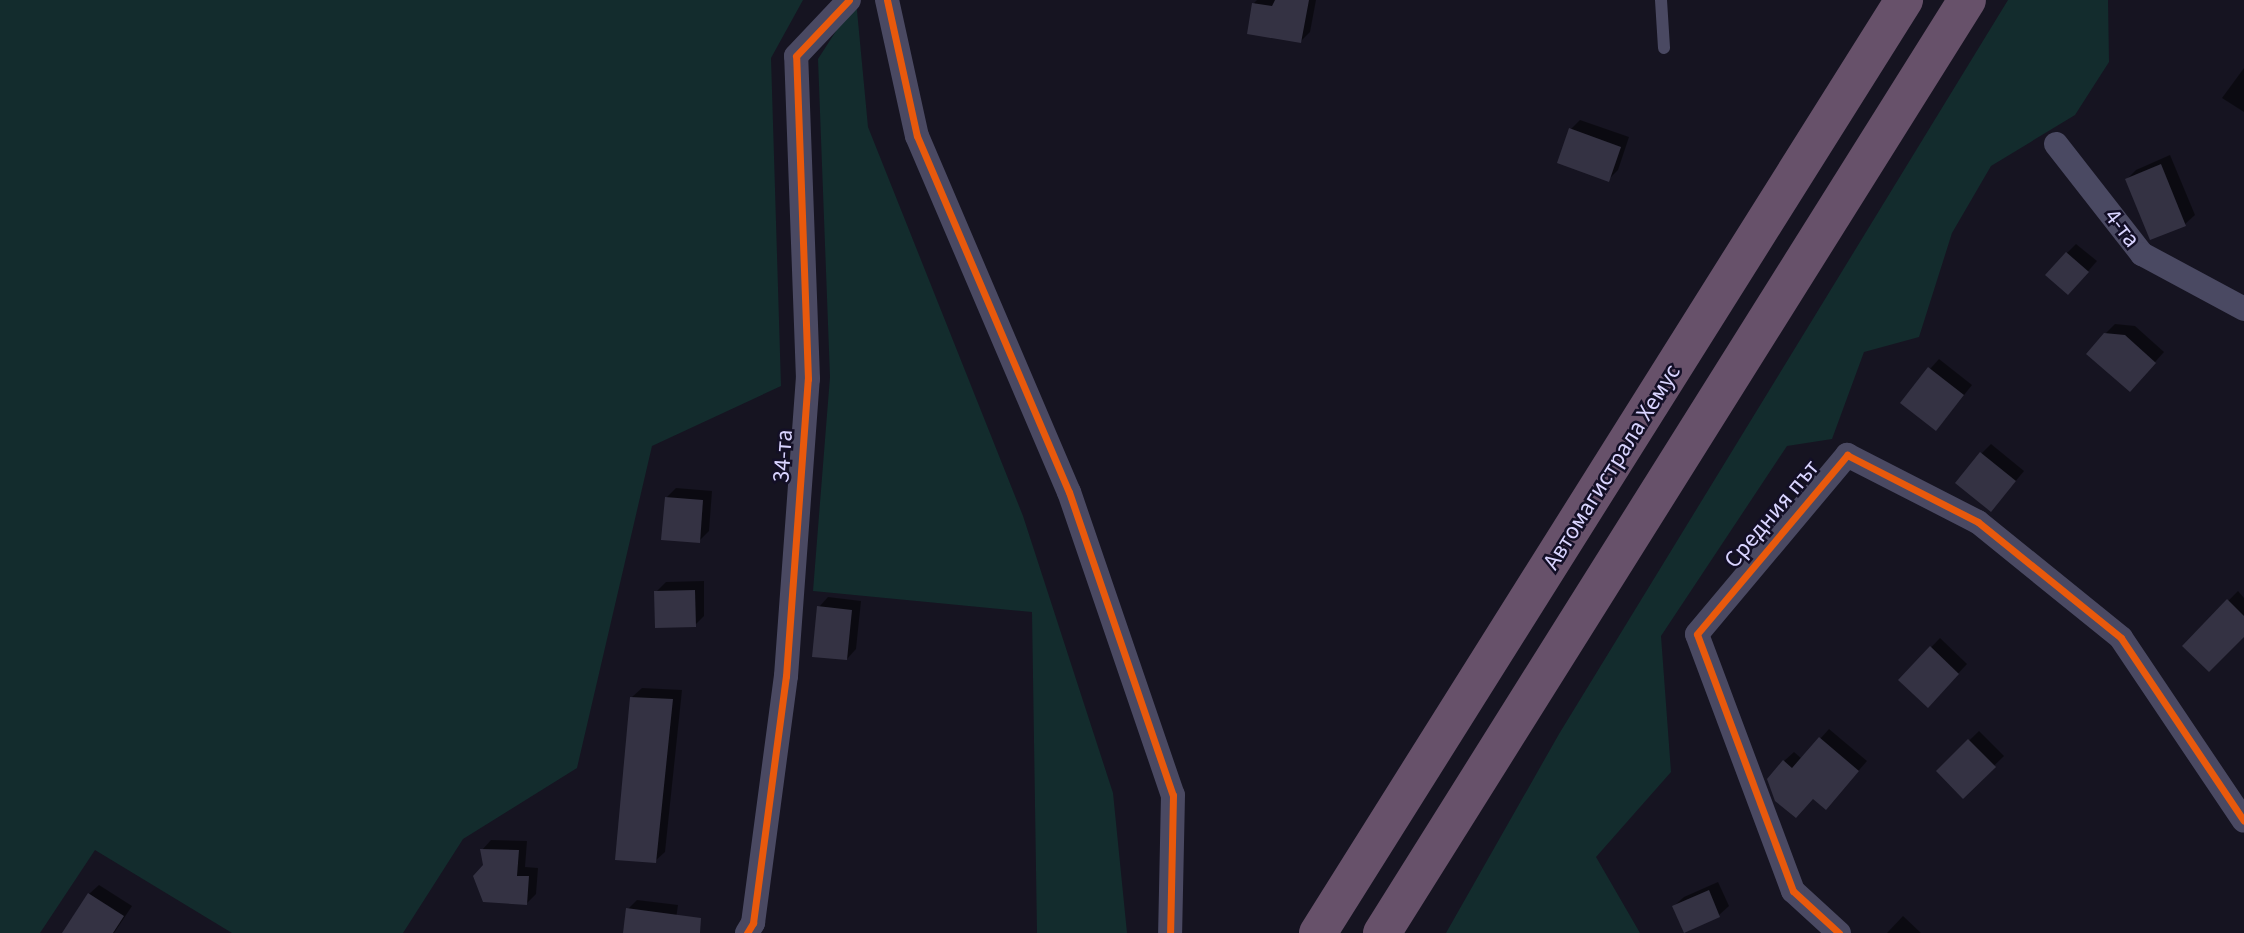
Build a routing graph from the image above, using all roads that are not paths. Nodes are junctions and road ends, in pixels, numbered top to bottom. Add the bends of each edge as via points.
1 (849, 0) edge
2 (887, 0) edge
3 (1661, 0) edge
4 (1904, 0) edge
5 (1967, 0) edge
6 (1664, 48) dead end
7 (2056, 144) dead end
8 (2244, 309) edge
9 (2244, 821) edge
10 (747, 933) edge
11 (1170, 933) edge
12 (1318, 933) edge
13 (1382, 933) edge
14 (1839, 933) edge

1 - 10 street, 34-та via 796,56 808,379 786,676 753,923
2 - 11 street via 916,136 1069,492 1173,795
3 - 6 lane
4 - 12 highway, Автомагистрала Хемус
5 - 13 highway
7 - 8 street, 4-та via 2142,254
9 - 14 street, Средния път via 2121,638 1978,522 1847,455 1697,634 1793,891

